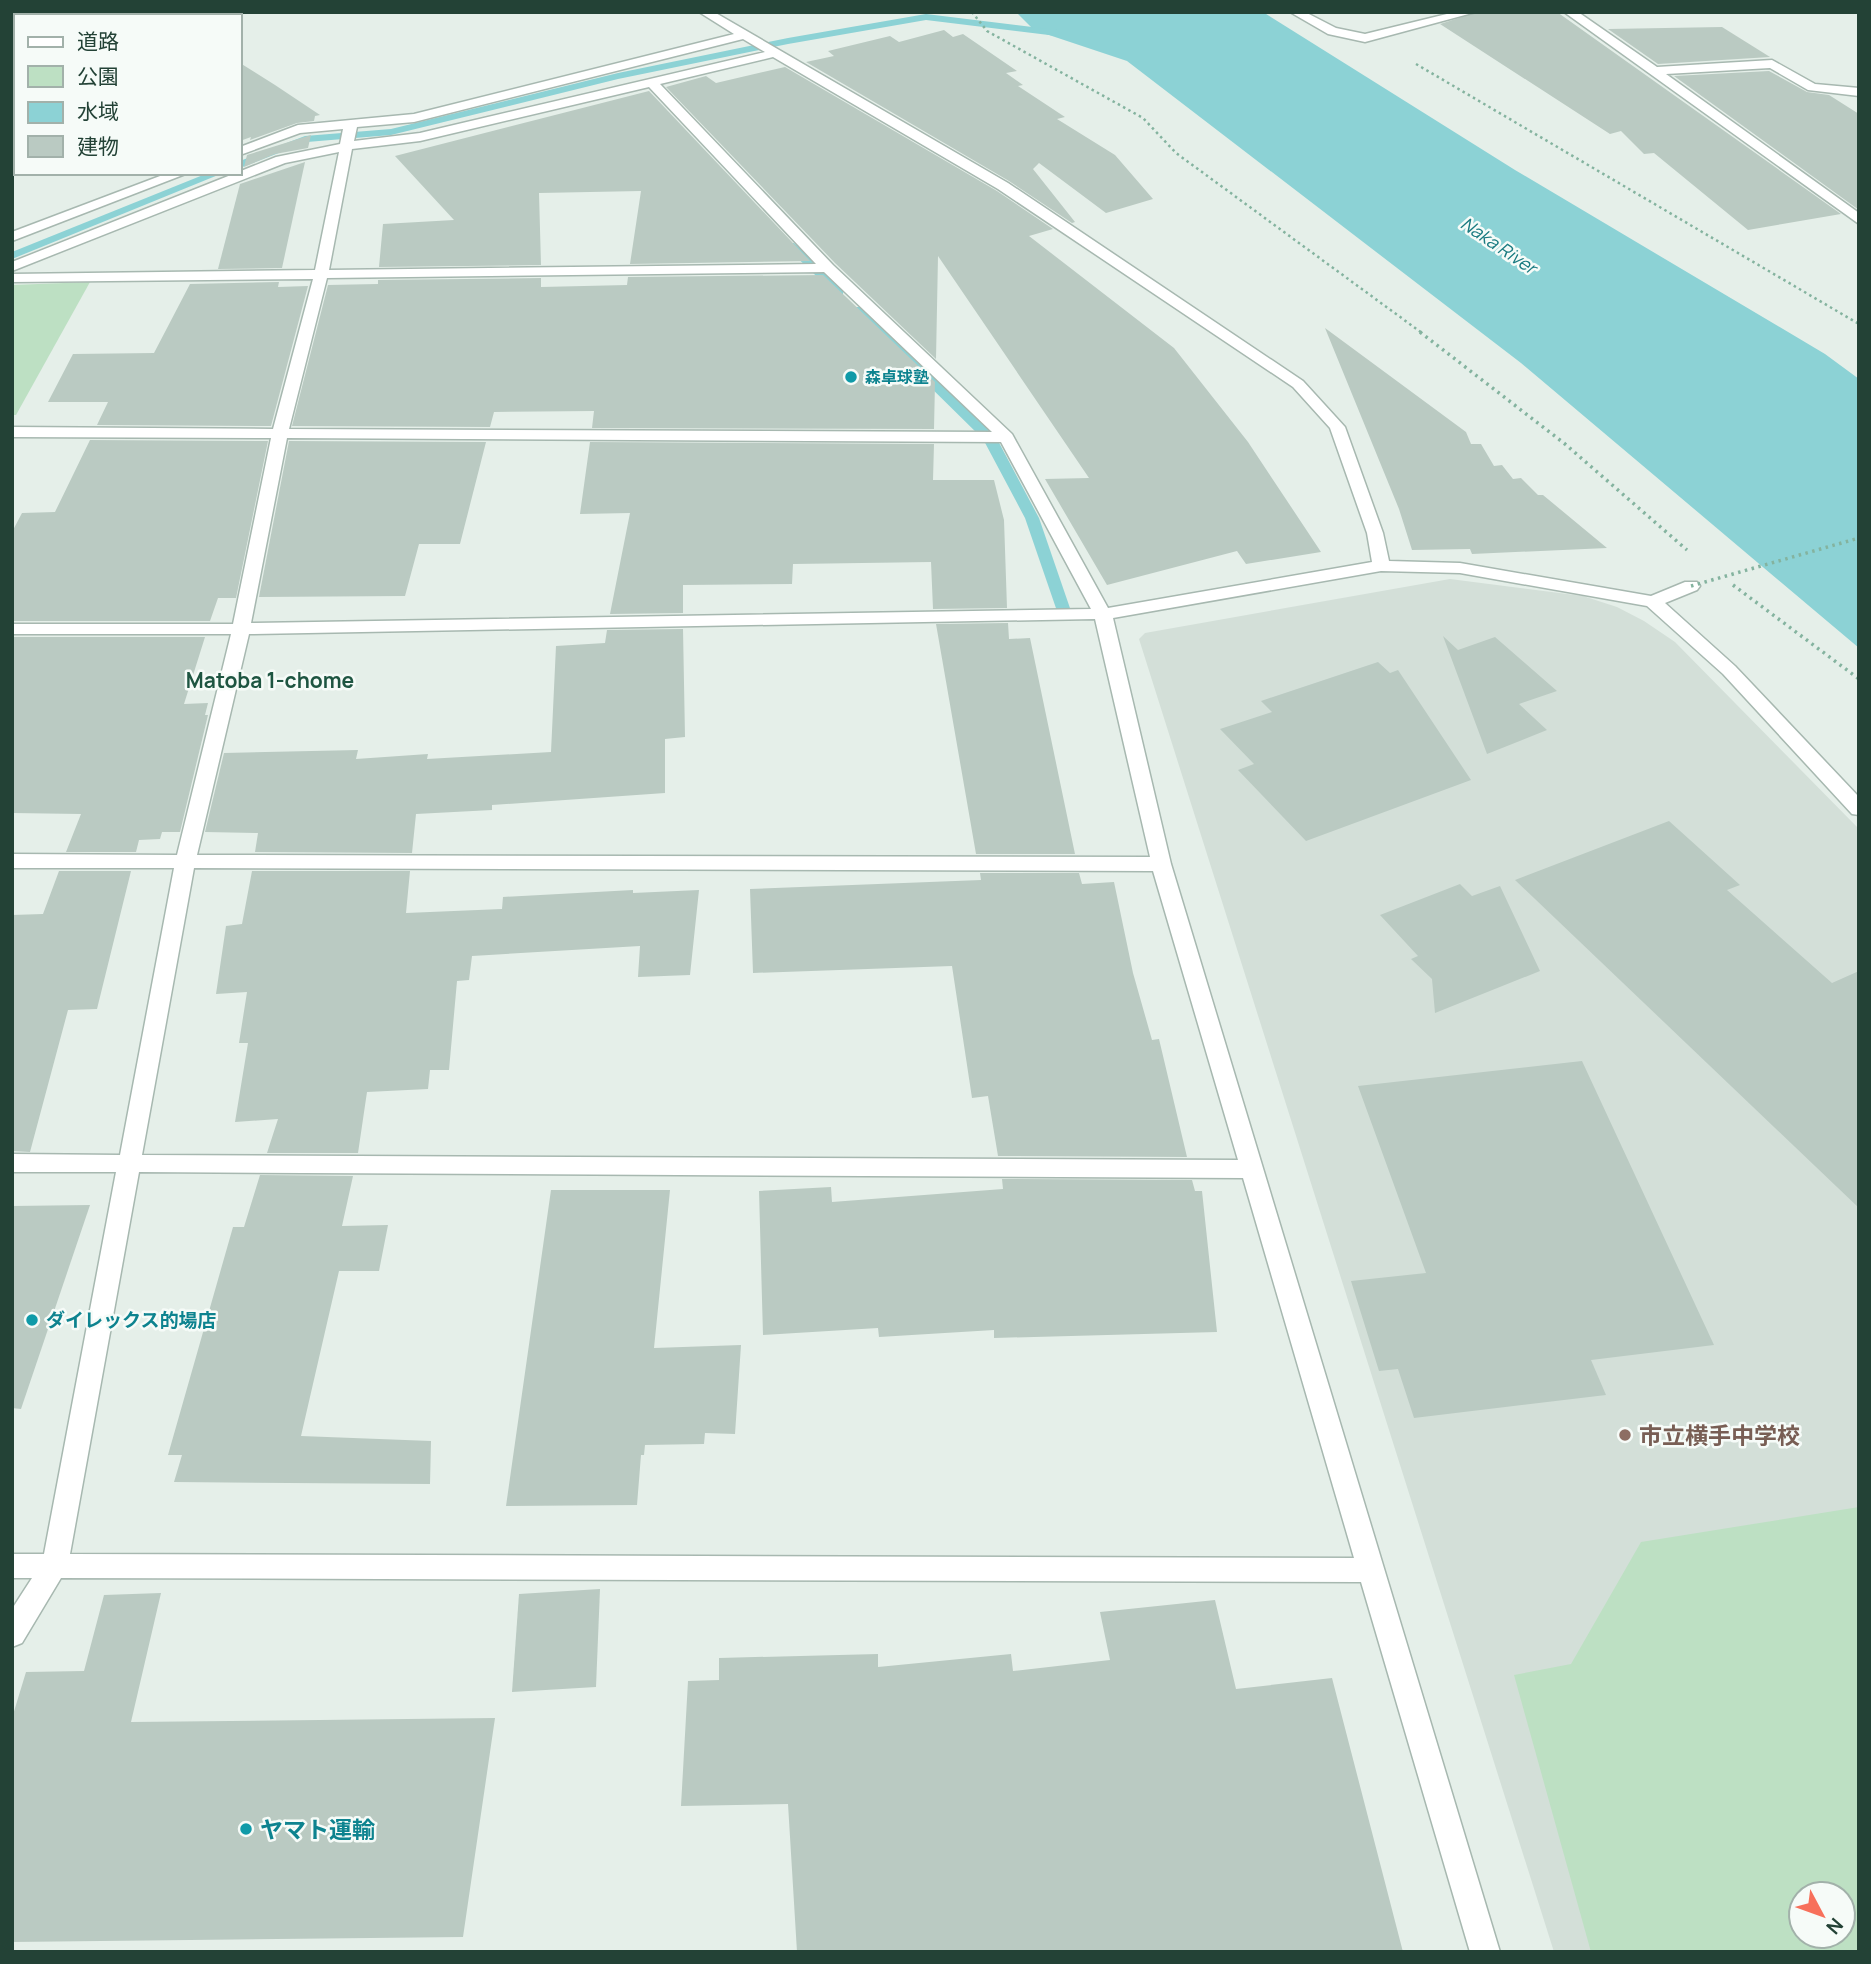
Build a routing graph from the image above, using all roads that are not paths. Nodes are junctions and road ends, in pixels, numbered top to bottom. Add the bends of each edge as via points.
1 (705, 12) edge
2 (1296, 12) edge
3 (1418, 12) edge
4 (1470, 12) edge
5 (1570, 12) edge
6 (1433, 21) junction
7 (742, 36) junction
8 (771, 54) junction
9 (1654, 71) junction
10 (651, 82) junction
11 (1859, 92) edge
12 (351, 123) junction
13 (348, 146) junction
14 (242, 150) edge
15 (176, 175) edge
16 (1859, 220) edge
17 (12, 237) edge
18 (12, 267) edge
19 (828, 268) junction
20 (321, 275) junction
21 (12, 278) edge
22 (12, 432) edge
23 (279, 433) junction
24 (1006, 437) junction
25 (1381, 566) junction
26 (1691, 586) road end
27 (1653, 603) junction
28 (1103, 614) junction
29 (12, 629) edge
30 (241, 629) junction
31 (1859, 809) edge
32 (187, 859) junction
33 (12, 861) edge
34 (1161, 864) junction
35 (12, 1163) edge
36 (132, 1163) junction
37 (1252, 1169) junction
38 (55, 1564) junction
39 (12, 1566) edge
40 (1371, 1570) junction
41 (12, 1634) edge
42 (1485, 1952) edge

1 - 7 street
2 - 6 street via 1332,31 1365,38
3 - 6 street
4 - 6 street
5 - 9 street
7 - 8 street
7 - 12 street via 414,118
8 - 10 street
8 - 25 street via 1003,186 1298,384 1337,427 1375,533
9 - 11 street via 1772,64 1812,87
9 - 16 street
10 - 13 street via 420,137
10 - 19 street
12 - 13 street
12 - 14 street via 298,129
13 - 18 street via 281,160
13 - 20 street
15 - 17 street
19 - 20 street
19 - 24 street
20 - 21 street
20 - 23 street
22 - 23 street
23 - 24 street
23 - 30 street
24 - 28 street
25 - 27 street via 1460,568
25 - 28 street
26 - 27 street
27 - 31 street via 1729,670
28 - 30 street
28 - 34 street
29 - 30 street
30 - 32 street
32 - 33 street
32 - 34 street
32 - 36 street
34 - 37 street
35 - 36 street
36 - 37 street
36 - 38 street
37 - 40 street
38 - 39 street
38 - 40 street
38 - 41 street
40 - 42 street

